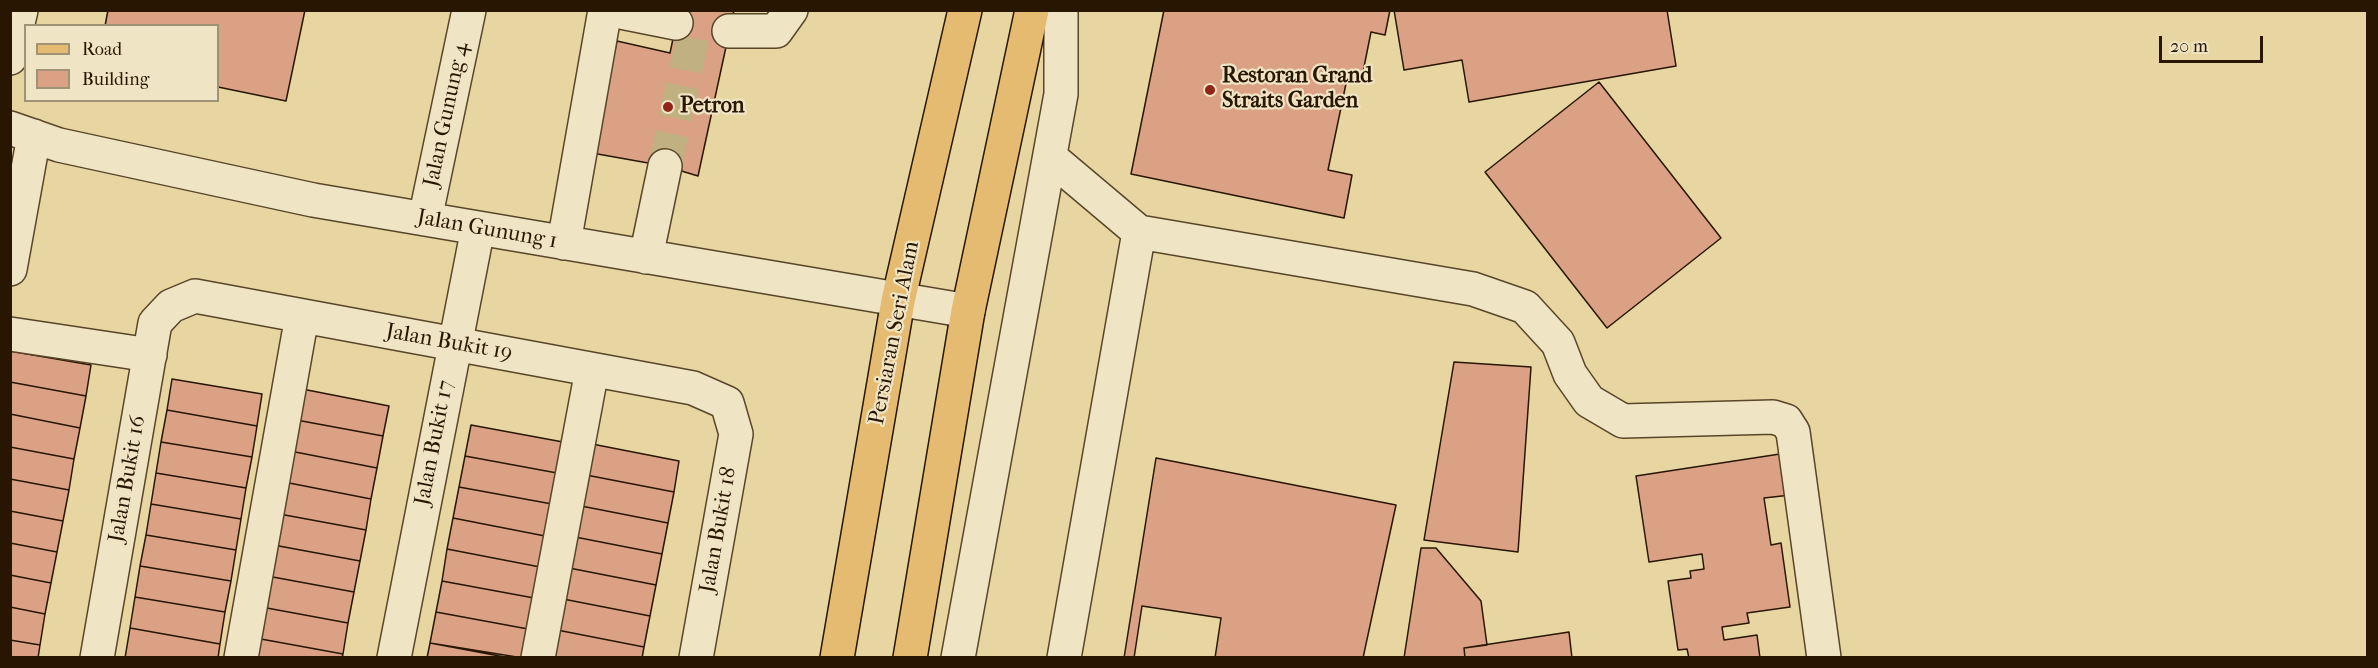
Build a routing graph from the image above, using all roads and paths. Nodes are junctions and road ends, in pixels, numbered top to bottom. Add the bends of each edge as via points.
1 (21, 10) edge
2 (469, 10) edge
3 (605, 10) edge
4 (611, 10) edge
5 (791, 10) edge
6 (965, 10) edge
7 (1032, 10) edge
8 (1061, 10) edge
9 (676, 23) dead end
10 (729, 31) dead end
11 (10, 58) edge
12 (22, 132) edge
13 (1050, 157) junction
14 (665, 166) tunnel mouth
15 (425, 219) junction
16 (478, 228) junction
17 (1139, 232) junction
18 (564, 243) junction
19 (646, 257) junction
20 (10, 269) edge
21 (898, 301) junction
22 (171, 306) joint
23 (968, 310) junction
24 (303, 316) junction
25 (10, 334) edge
26 (454, 345) junction
27 (150, 355) junction
28 (592, 369) junction
29 (727, 403) joint
30 (97, 657) edge
31 (241, 657) edge
32 (394, 657) edge
33 (538, 657) edge
34 (696, 657) edge
35 (837, 657) edge
36 (910, 657) edge
37 (958, 657) edge
38 (1064, 657) edge
39 (1824, 657) edge

1 - 11 street
2 - 15 street, Jalan Gunung 4
3 - 18 street
4 - 9 street
5 - 10 street via 776,31
6 - 21 main road, Persiaran Seri Alam
7 - 23 main road
8 - 13 street via 1061,94
12 - 15 street, Jalan Gunung 1 via 59,145 313,200
12 - 20 street
13 - 17 street
13 - 37 street
14 - 19 street
15 - 16 street, Jalan Gunung 1
16 - 18 street, Jalan Gunung 1
16 - 26 street, Jalan Bukit 17
17 - 38 street
17 - 39 street via 1473,289 1525,307 1558,343 1570,374 1589,401 1623,421 1773,417 1786,421 1793,432
18 - 19 street, Jalan Gunung 1
19 - 21 street, Jalan Gunung 1
21 - 23 street, Jalan Gunung 1
21 - 35 main road, Persiaran Seri Alam
22 - 24 street, Jalan Bukit 19 via 195,297
22 - 27 street, Jalan Bukit 16 via 155,323
23 - 36 main road
24 - 26 street, Jalan Bukit 19
24 - 31 street
25 - 27 street
26 - 28 street, Jalan Bukit 19
26 - 32 street, Jalan Bukit 17
27 - 30 street, Jalan Bukit 16
28 - 29 street, Jalan Bukit 19 via 693,388
28 - 33 street
29 - 34 street, Jalan Bukit 18 via 736,434

